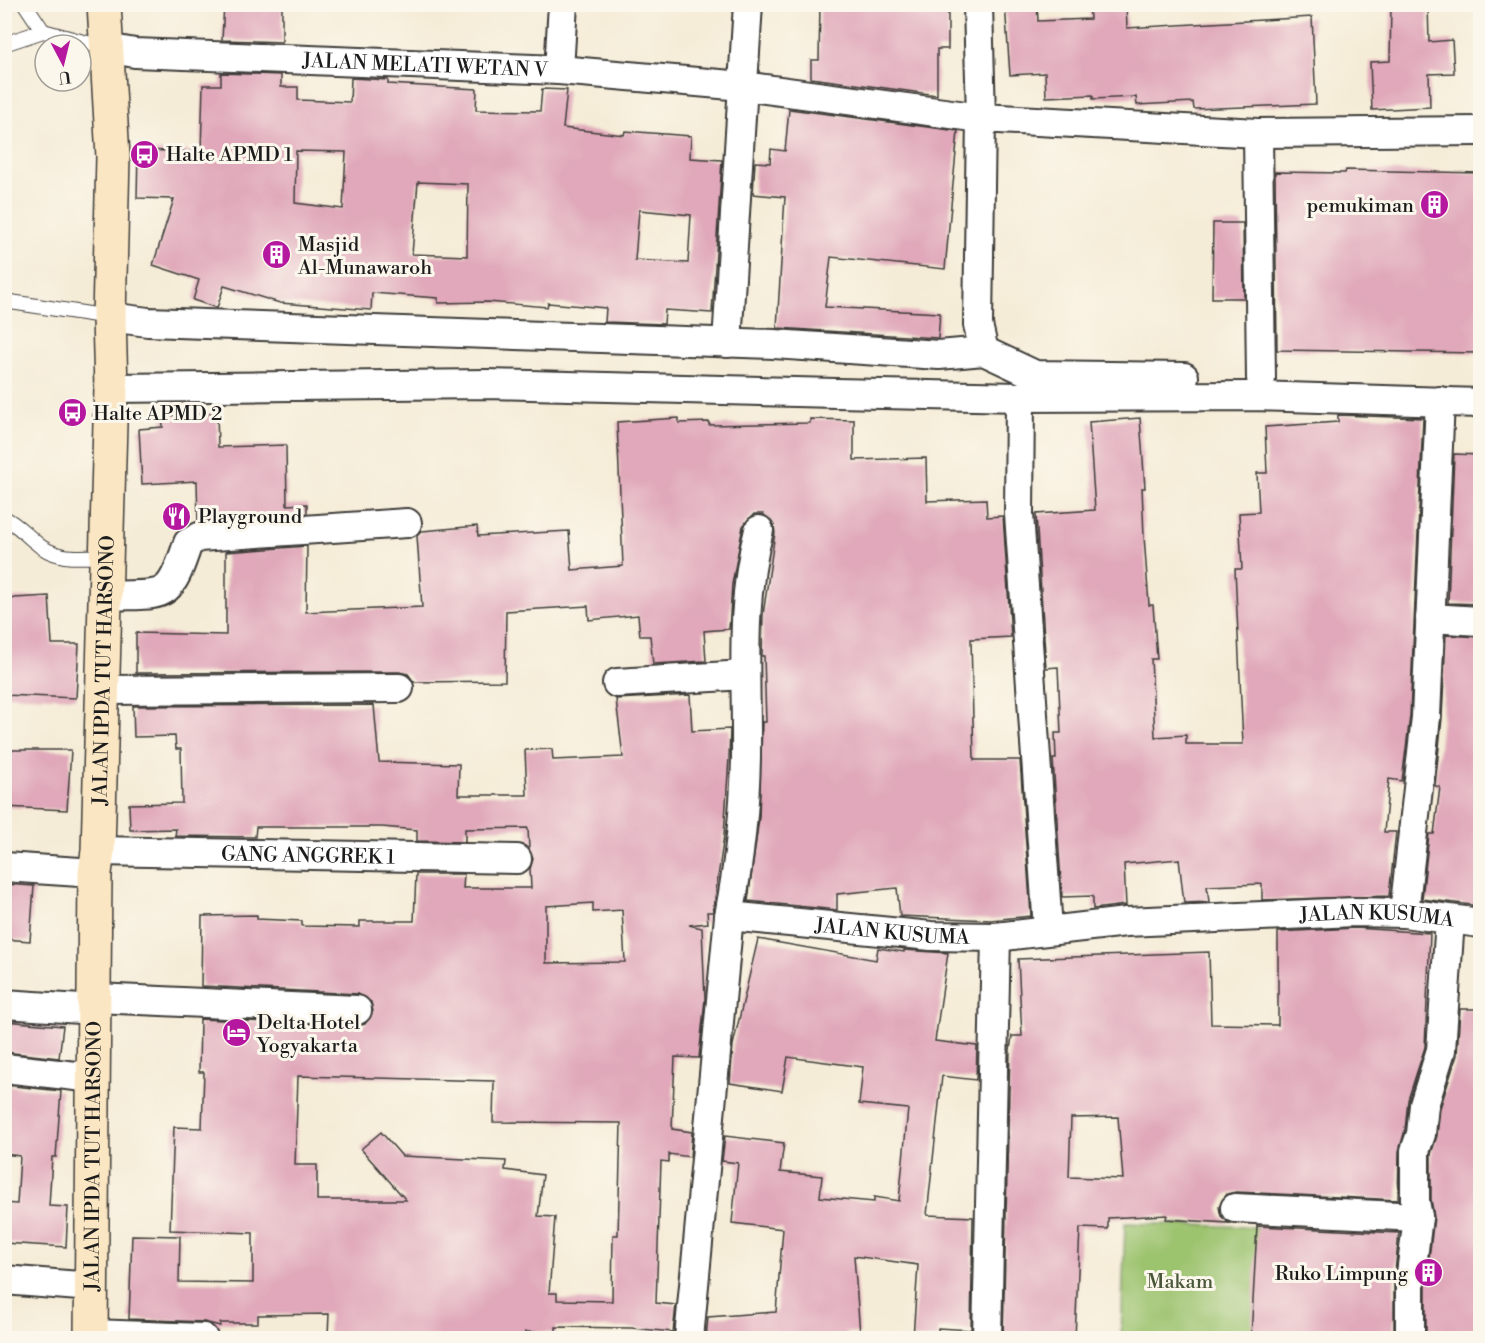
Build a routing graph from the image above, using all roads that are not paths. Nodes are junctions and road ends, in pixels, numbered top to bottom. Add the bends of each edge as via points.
1 (25, 4) edge
2 (104, 4) edge
3 (563, 4) edge
4 (748, 4) edge
5 (978, 4) edge
6 (43, 31) junction
7 (4, 44) edge
8 (105, 48) junction
9 (560, 70) junction
10 (743, 86) junction
11 (981, 118) junction
12 (1480, 131) edge
13 (1258, 133) junction
14 (4, 301) edge
15 (109, 317) junction
16 (727, 343) junction
17 (984, 351) junction
18 (1261, 378) junction
19 (1480, 385) edge
20 (111, 388) junction
21 (1020, 397) junction
22 (1440, 401) junction
23 (1480, 403) edge
24 (4, 518) edge
25 (407, 523) dead end
26 (759, 530) dead end
27 (106, 556) junction
28 (105, 596) junction
29 (1430, 618) junction
30 (1480, 621) edge
31 (744, 675) junction
32 (617, 684) dead end
33 (399, 688) dead end
34 (102, 690) junction
35 (517, 859) dead end
36 (97, 862) junction
37 (4, 867) edge
38 (1404, 913) junction
39 (729, 916) junction
40 (1450, 920) junction
41 (1480, 923) edge
42 (1048, 929) junction
43 (996, 937) junction
44 (4, 1004) edge
45 (96, 1004) junction
46 (357, 1010) dead end
47 (4, 1068) edge
48 (94, 1078) junction
49 (1235, 1208) dead end
50 (1418, 1217) junction
51 (4, 1280) edge
52 (92, 1287) junction
53 (91, 1336) edge
54 (203, 1338) edge
55 (689, 1338) edge
56 (987, 1338) edge
57 (1410, 1338) edge

1 - 6 lane
2 - 8 main road, JALAN IPDA TUT HARSONO
3 - 9 street
4 - 10 street
5 - 11 street
6 - 7 lane
6 - 8 lane
8 - 9 street, JALAN MELATI WETAN V via 135,53
8 - 15 main road, JALAN IPDA TUT HARSONO via 113,157
9 - 10 street, JALAN MELATI WETAN V
10 - 11 street, JALAN MELATI WETAN V
10 - 16 street
11 - 13 street, JALAN MELATI WETAN V
11 - 17 street via 978,325
12 - 13 street, JALAN MELATI WETAN V
13 - 18 street
14 - 15 lane
15 - 16 street via 148,322
15 - 20 main road, JALAN IPDA TUT HARSONO
16 - 17 street via 939,355
17 - 18 street via 1035,375
18 - 19 street
20 - 21 street via 487,384
20 - 27 main road, JALAN IPDA TUT HARSONO
21 - 22 street via 1252,396
21 - 42 street via 1019,514
22 - 23 street
22 - 29 street
24 - 27 lane via 58,557
25 - 28 street via 199,537 189,543 177,579 168,589 153,595
26 - 31 street via 747,590
27 - 28 main road, JALAN IPDA TUT HARSONO
28 - 34 main road, JALAN IPDA TUT HARSONO
29 - 30 street
29 - 38 street via 1426,717
31 - 32 street
31 - 39 street via 743,816
33 - 34 street
34 - 36 main road, JALAN IPDA TUT HARSONO
35 - 36 street, GANG ANGGREK 1
36 - 37 street, GANG ANGGREK 1
36 - 45 main road, JALAN IPDA TUT HARSONO
38 - 40 street, JALAN KUSUMA
38 - 42 street, JALAN KUSUMA via 1126,922
39 - 43 street, JALAN KUSUMA via 931,936
39 - 55 street
40 - 41 street, JALAN KUSUMA
40 - 50 street via 1442,1050 1424,1105 1415,1151
42 - 43 street, JALAN KUSUMA
43 - 56 street
44 - 45 street
45 - 46 street
45 - 48 main road, JALAN IPDA TUT HARSONO
47 - 48 street
48 - 52 main road, JALAN IPDA TUT HARSONO
49 - 50 street
50 - 57 street via 1410,1282
51 - 52 street
52 - 53 main road, JALAN IPDA TUT HARSONO
53 - 54 street

